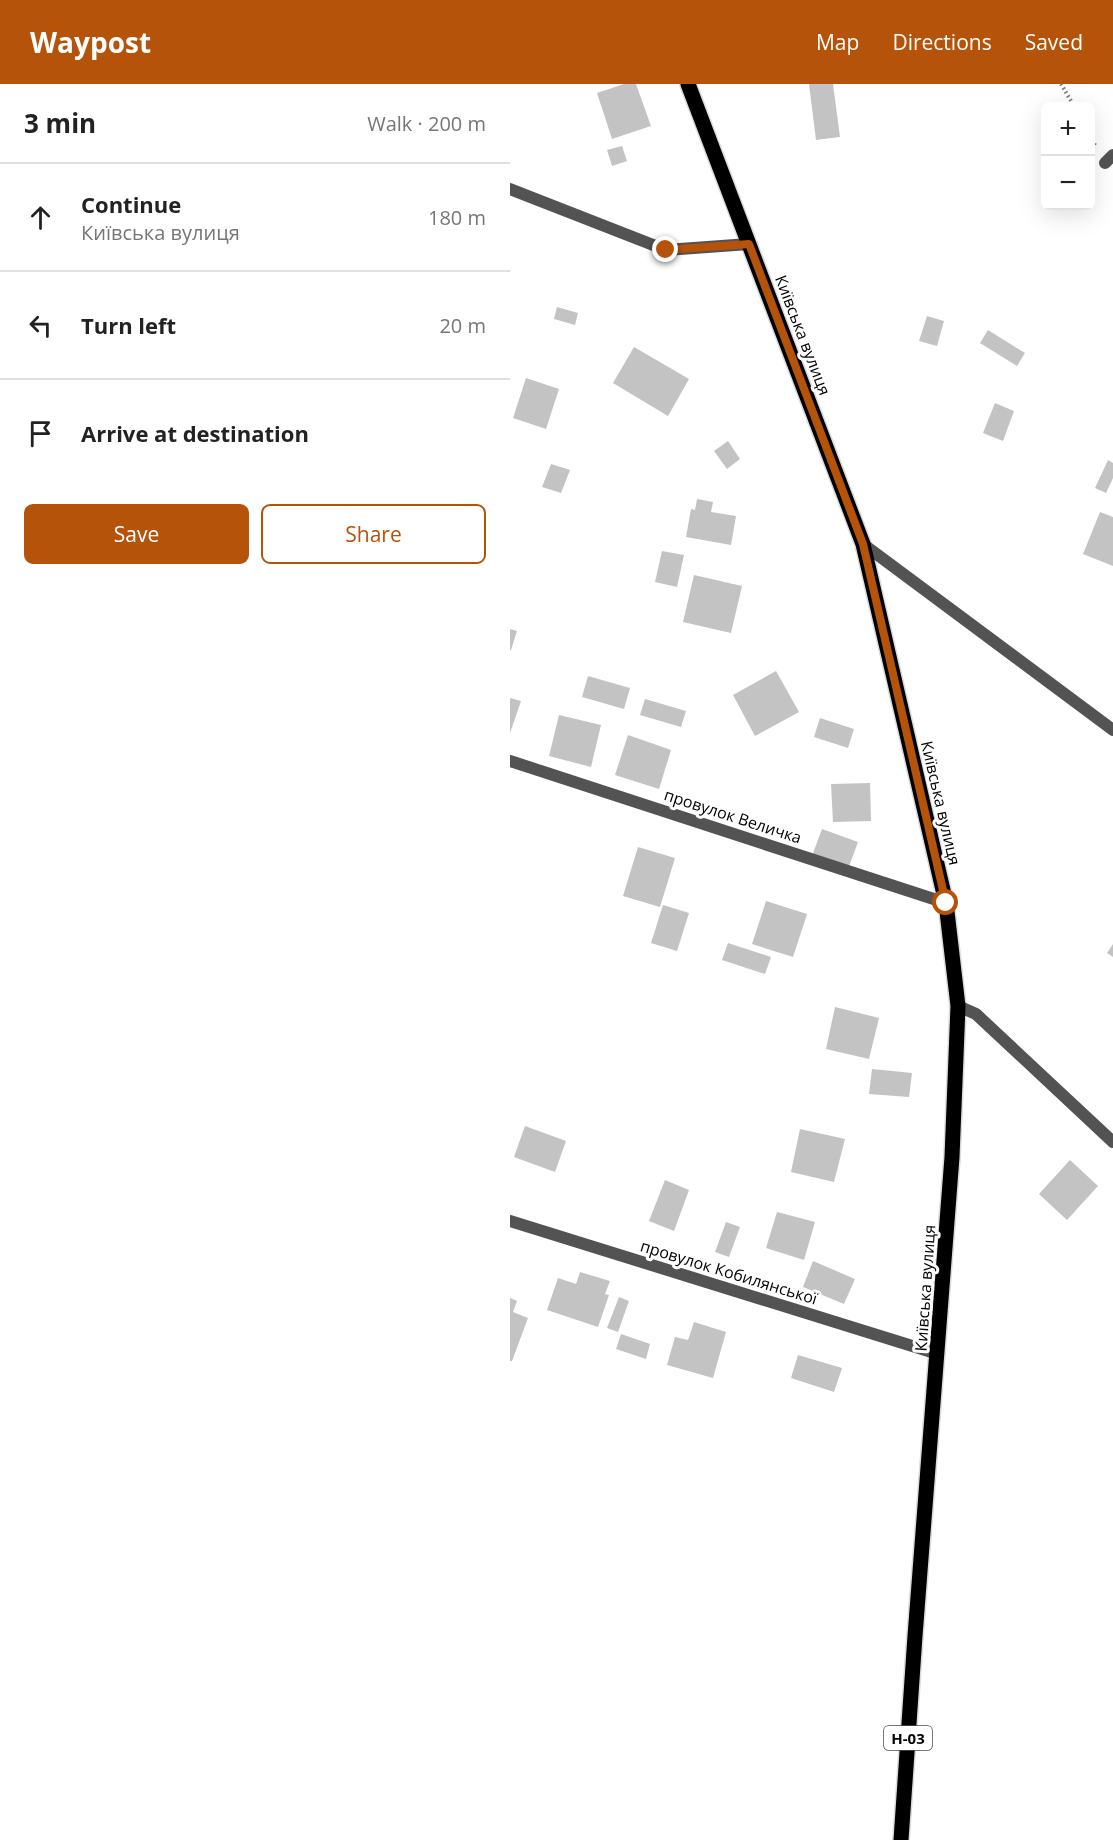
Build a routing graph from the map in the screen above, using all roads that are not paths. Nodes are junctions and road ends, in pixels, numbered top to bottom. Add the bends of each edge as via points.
1 (688, 84) edge
2 (510, 189) edge
3 (749, 244) junction
4 (863, 544) junction
5 (1113, 730) edge
6 (510, 761) edge
7 (946, 903) junction
8 (958, 1006) junction
9 (1113, 1142) edge
10 (510, 1221) edge
11 (938, 1354) junction
12 (901, 1840) edge

1 - 3 main road, Київська вулиця / Н-03
2 - 3 street via 666,250
3 - 4 main road, Київська вулиця / Н-03
4 - 5 street
4 - 7 main road, Київська вулиця / Н-03
6 - 7 street, провулок Величка
7 - 8 main road, Київська вулиця / Н-03
8 - 9 street via 976,1014
8 - 11 main road, Київська вулиця / Н-03
10 - 11 street, провулок Кобилянської
11 - 12 main road, Київська вулиця / Н-03

